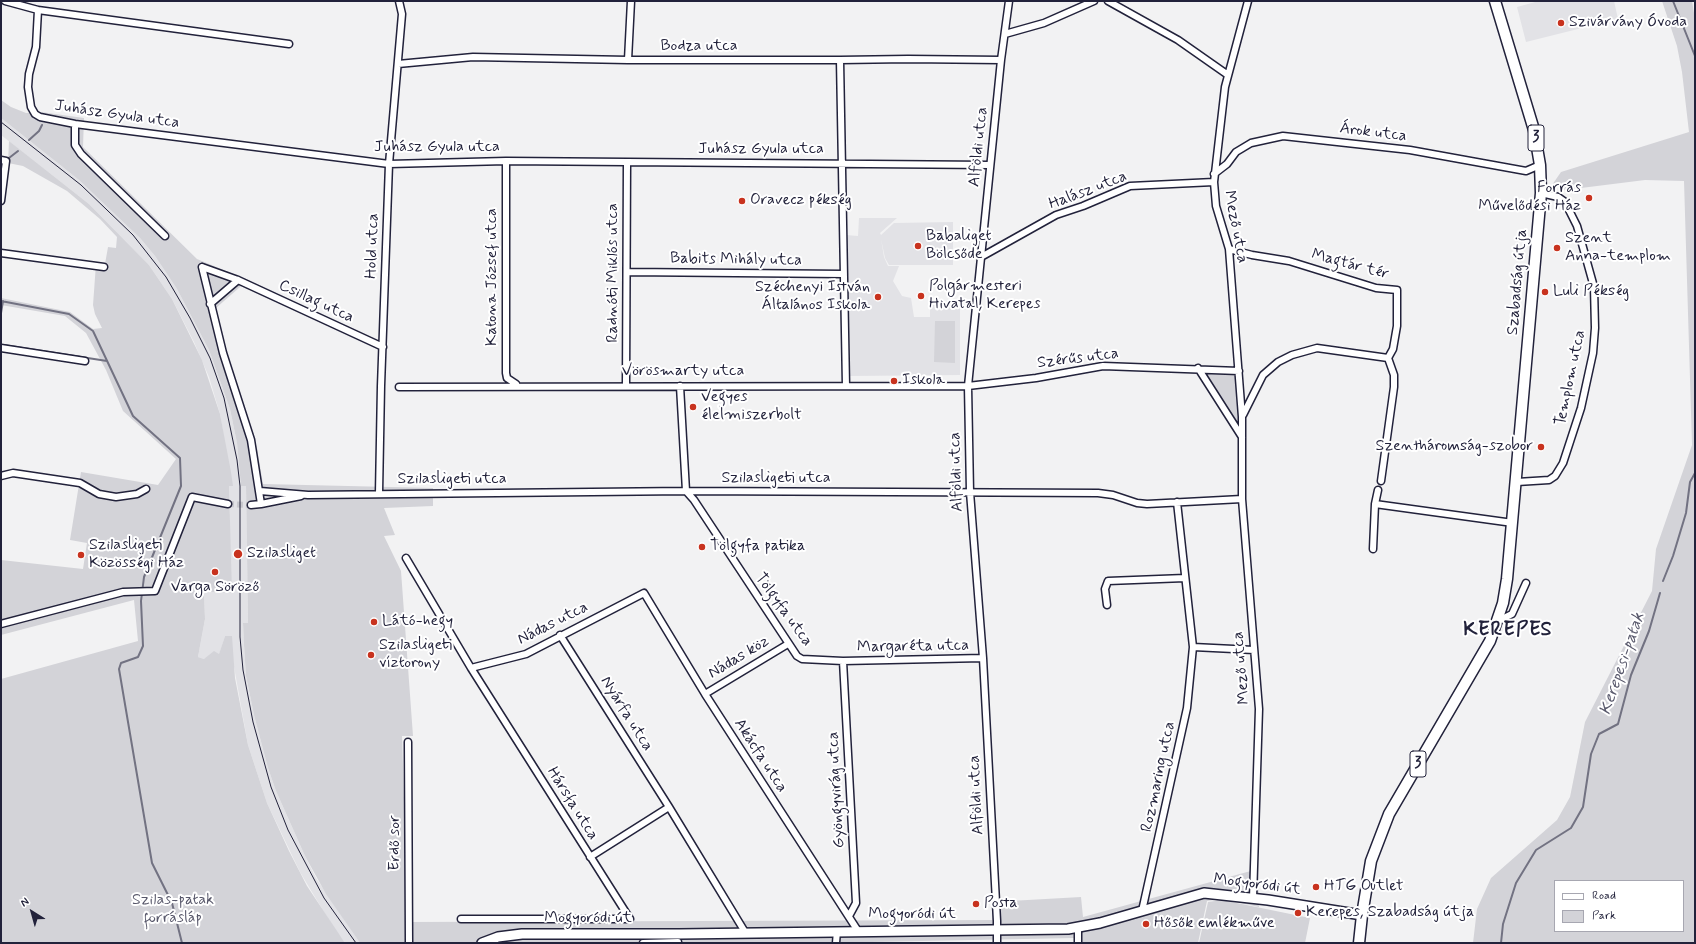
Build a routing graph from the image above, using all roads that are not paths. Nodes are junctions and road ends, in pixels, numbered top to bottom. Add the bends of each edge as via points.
1 (5, 1) edge
2 (399, 1) edge
3 (631, 1) edge
4 (1009, 1) edge
5 (1094, 1) edge
6 (1108, 1) edge
7 (1248, 1) edge
8 (1495, 1) edge
9 (38, 10) junction
10 (1005, 34) junction
11 (289, 44) dead end
12 (628, 60) junction
13 (840, 60) junction
14 (1001, 60) junction
15 (398, 64) junction
16 (1228, 75) junction
17 (75, 124) junction
18 (1, 160) edge
19 (506, 161) junction
20 (627, 162) junction
21 (389, 164) junction
22 (842, 164) junction
23 (990, 165) junction
24 (1540, 165) junction
25 (1214, 174) junction
26 (1214, 182) junction
27 (1541, 193) junction
28 (1, 201) edge
29 (165, 236) dead end
30 (1229, 249) junction
31 (1, 253) edge
32 (981, 257) junction
33 (104, 267) dead end
34 (628, 272) junction
35 (844, 274) junction
36 (238, 280) junction
37 (210, 304) junction
38 (383, 347) junction
39 (1, 348) edge
40 (1388, 358) junction
41 (85, 361) dead end
42 (1198, 368) junction
43 (1239, 371) junction
44 (519, 385) junction
45 (626, 385) junction
46 (399, 386) dead end
47 (680, 386) junction
48 (846, 386) junction
49 (968, 386) junction
50 (1242, 417) junction
51 (1242, 436) junction
52 (1, 476) edge
53 (1382, 481) dead end
54 (1517, 482) junction
55 (146, 489) dead end
56 (1378, 490) dead end
57 (260, 491) junction
58 (686, 492) junction
59 (970, 492) junction
60 (379, 493) junction
61 (308, 495) junction
62 (1242, 499) junction
63 (1177, 502) junction
64 (228, 504) tunnel mouth
65 (261, 504) junction
66 (1374, 504) junction
67 (251, 505) tunnel mouth
68 (1513, 523) junction
69 (1373, 549) dead end
70 (406, 558) dead end
71 (1185, 578) junction
72 (1526, 583) dead end
73 (644, 593) joint
74 (1107, 605) dead end
75 (1498, 620) junction
76 (1, 624) edge
77 (560, 635) junction
78 (788, 644) junction
79 (1193, 647) junction
80 (1254, 650) junction
81 (983, 658) junction
82 (843, 661) junction
83 (471, 668) junction
84 (705, 694) junction
85 (408, 742) dead end
86 (669, 807) junction
87 (590, 857) junction
88 (1253, 898) junction
89 (1142, 911) junction
90 (849, 916) junction
91 (1362, 916) junction
92 (461, 919) dead end
93 (1078, 927) junction
94 (998, 930) junction
95 (837, 931) junction
96 (858, 931) junction
97 (745, 932) junction
98 (678, 940) edge
99 (409, 943) edge
100 (482, 943) edge
101 (643, 943) edge
102 (836, 943) edge
103 (997, 943) edge
104 (1078, 943) edge
105 (1359, 943) edge

1 - 9 street
2 - 15 street, Hold utca via 402,14
3 - 12 street
4 - 10 street, Alföldi utca
5 - 10 street via 1044,23
6 - 16 street via 1178,40
7 - 16 street, Mező utca
8 - 24 main road, Szabadság útja / 3 via 1534,130
9 - 11 street
9 - 17 street, Juhász Gyula utca via 36,46 28,87 31,107 35,114 47,119
10 - 14 street, Alföldi utca
12 - 13 street, Bodza utca
12 - 15 street, Bodza utca via 473,57
13 - 14 street, Bodza utca
13 - 22 street, Juhász Gyula utca
14 - 23 street, Alföldi utca
15 - 21 street, Hold utca
16 - 25 street, Mező utca
17 - 21 street, Juhász Gyula utca
17 - 29 street via 76,149
18 - 28 street via 6,161
19 - 20 street, Juhász Gyula utca
19 - 21 street, Juhász Gyula utca
19 - 44 street, Katona József utca via 506,372 507,378
20 - 22 street, Juhász Gyula utca
20 - 34 street, Radnóti Miklós utca
21 - 38 street, Hold utca
22 - 23 street, Juhász Gyula utca
22 - 35 street, Juhász Gyula utca
23 - 32 street, Alföldi utca
24 - 25 street, Árok utca via 1526,171 1410,150 1283,136 1251,142 1236,152 1227,164
24 - 27 main road, Szabadság útja / 3
25 - 26 street, Mező utca
26 - 30 street, Mező utca via 1216,206
26 - 32 street, Halász utca via 1130,186 1056,215
27 - 54 main road, Szabadság útja / 3
27 - 54 street, Templom utca via 1558,197 1565,202 1577,226 1594,287 1593,353 1581,408 1564,464 1549,480
30 - 40 street, Magtár tér via 1289,261 1376,288 1397,290 1397,326 1393,349
30 - 43 street, Mező utca
31 - 33 street
32 - 49 street, Alföldi utca
34 - 35 street, Babits Mihály utca
34 - 45 street, Radnóti Miklós utca
35 - 48 street, Juhász Gyula utca
36 - 37 street
36 - 37 street, Csillag utca via 202,267
36 - 38 street, Csillag utca
37 - 57 street via 251,440
38 - 60 street, Hold utca
39 - 41 street
40 - 50 street via 1317,348 1292,355 1278,362 1263,375
40 - 53 street via 1394,375 1394,387
42 - 43 street, Szérűs utca
42 - 49 street, Szérűs utca via 1103,366 1036,378
42 - 51 street
43 - 50 street, Mező utca
44 - 45 street, Vörösmarty utca
44 - 46 street, Vörösmarty utca
45 - 47 street, Vörösmarty utca
47 - 48 street, Vörösmarty utca
47 - 58 street
48 - 49 street, Vörösmarty utca
49 - 59 street, Alföldi utca
50 - 51 street, Mező utca
51 - 62 street, Mező utca
52 - 55 street via 13,473 80,483 99,494 116,497 137,494
54 - 68 main road, Szabadság útja / 3
56 - 66 street
57 - 61 street, Szilasligeti utca
57 - 65 street
58 - 59 street, Szilasligeti utca
58 - 60 street, Szilasligeti utca
58 - 78 street, Tölgyfa utca via 694,500
59 - 63 street, Szilasligeti utca via 1098,493 1137,503
59 - 81 street, Alföldi utca
60 - 61 street, Szilasligeti utca
61 - 65 street, Szilasligeti utca
62 - 63 street, Szilasligeti utca
62 - 80 street, Mező utca
63 - 71 street, Rozmaring utca
64 - 76 street via 192,496 156,591 123,592
65 - 67 street, Szilasligeti utca
66 - 68 street
66 - 69 street
68 - 75 main road, Szabadság útja / 3 via 1507,579
70 - 83 street, Hársfa utca
71 - 74 street via 1108,581 1105,589
71 - 79 street, Rozmaring utca
72 - 75 street via 1512,614
73 - 77 street, Nádas utca
73 - 84 street, Akácfa utca
75 - 91 main road, Szabadság útja / 3 via 1490,641 1389,814 1371,861
77 - 83 street, Nádas utca via 526,654
77 - 86 street, Nyárfa utca
78 - 82 street, Tölgyfa utca via 802,659
78 - 84 street, Nádas köz
79 - 80 street
79 - 89 street, Rozmaring utca via 1187,708
80 - 88 street, Mező utca via 1259,709
81 - 82 street, Margaréta utca
81 - 94 street, Alföldi utca
82 - 90 street, Gyöngyvirág utca via 856,903
83 - 87 street, Hársfa utca
84 - 90 street, Akácfa utca
85 - 99 street, Erdő sor
86 - 87 street
86 - 97 street, Nyárfa utca
87 - 92 street, Hársfa utca via 630,918
88 - 89 street, Mogyoródi út via 1204,893
88 - 91 street, Mogyoródi út
89 - 93 street, Mogyoródi út
90 - 96 street, Akácfa utca
91 - 105 main road, Szabadság útja / 3
93 - 94 street, Mogyoródi út
93 - 104 street
94 - 96 street, Mogyoródi út
94 - 103 street, Alföldi utca
95 - 96 street, Mogyoródi út
95 - 97 street, Mogyoródi út
95 - 102 street
97 - 98 street, Mogyoródi út
98 - 100 street, Mogyoródi út via 522,934 498,937
98 - 101 street, Mogyoródi út

